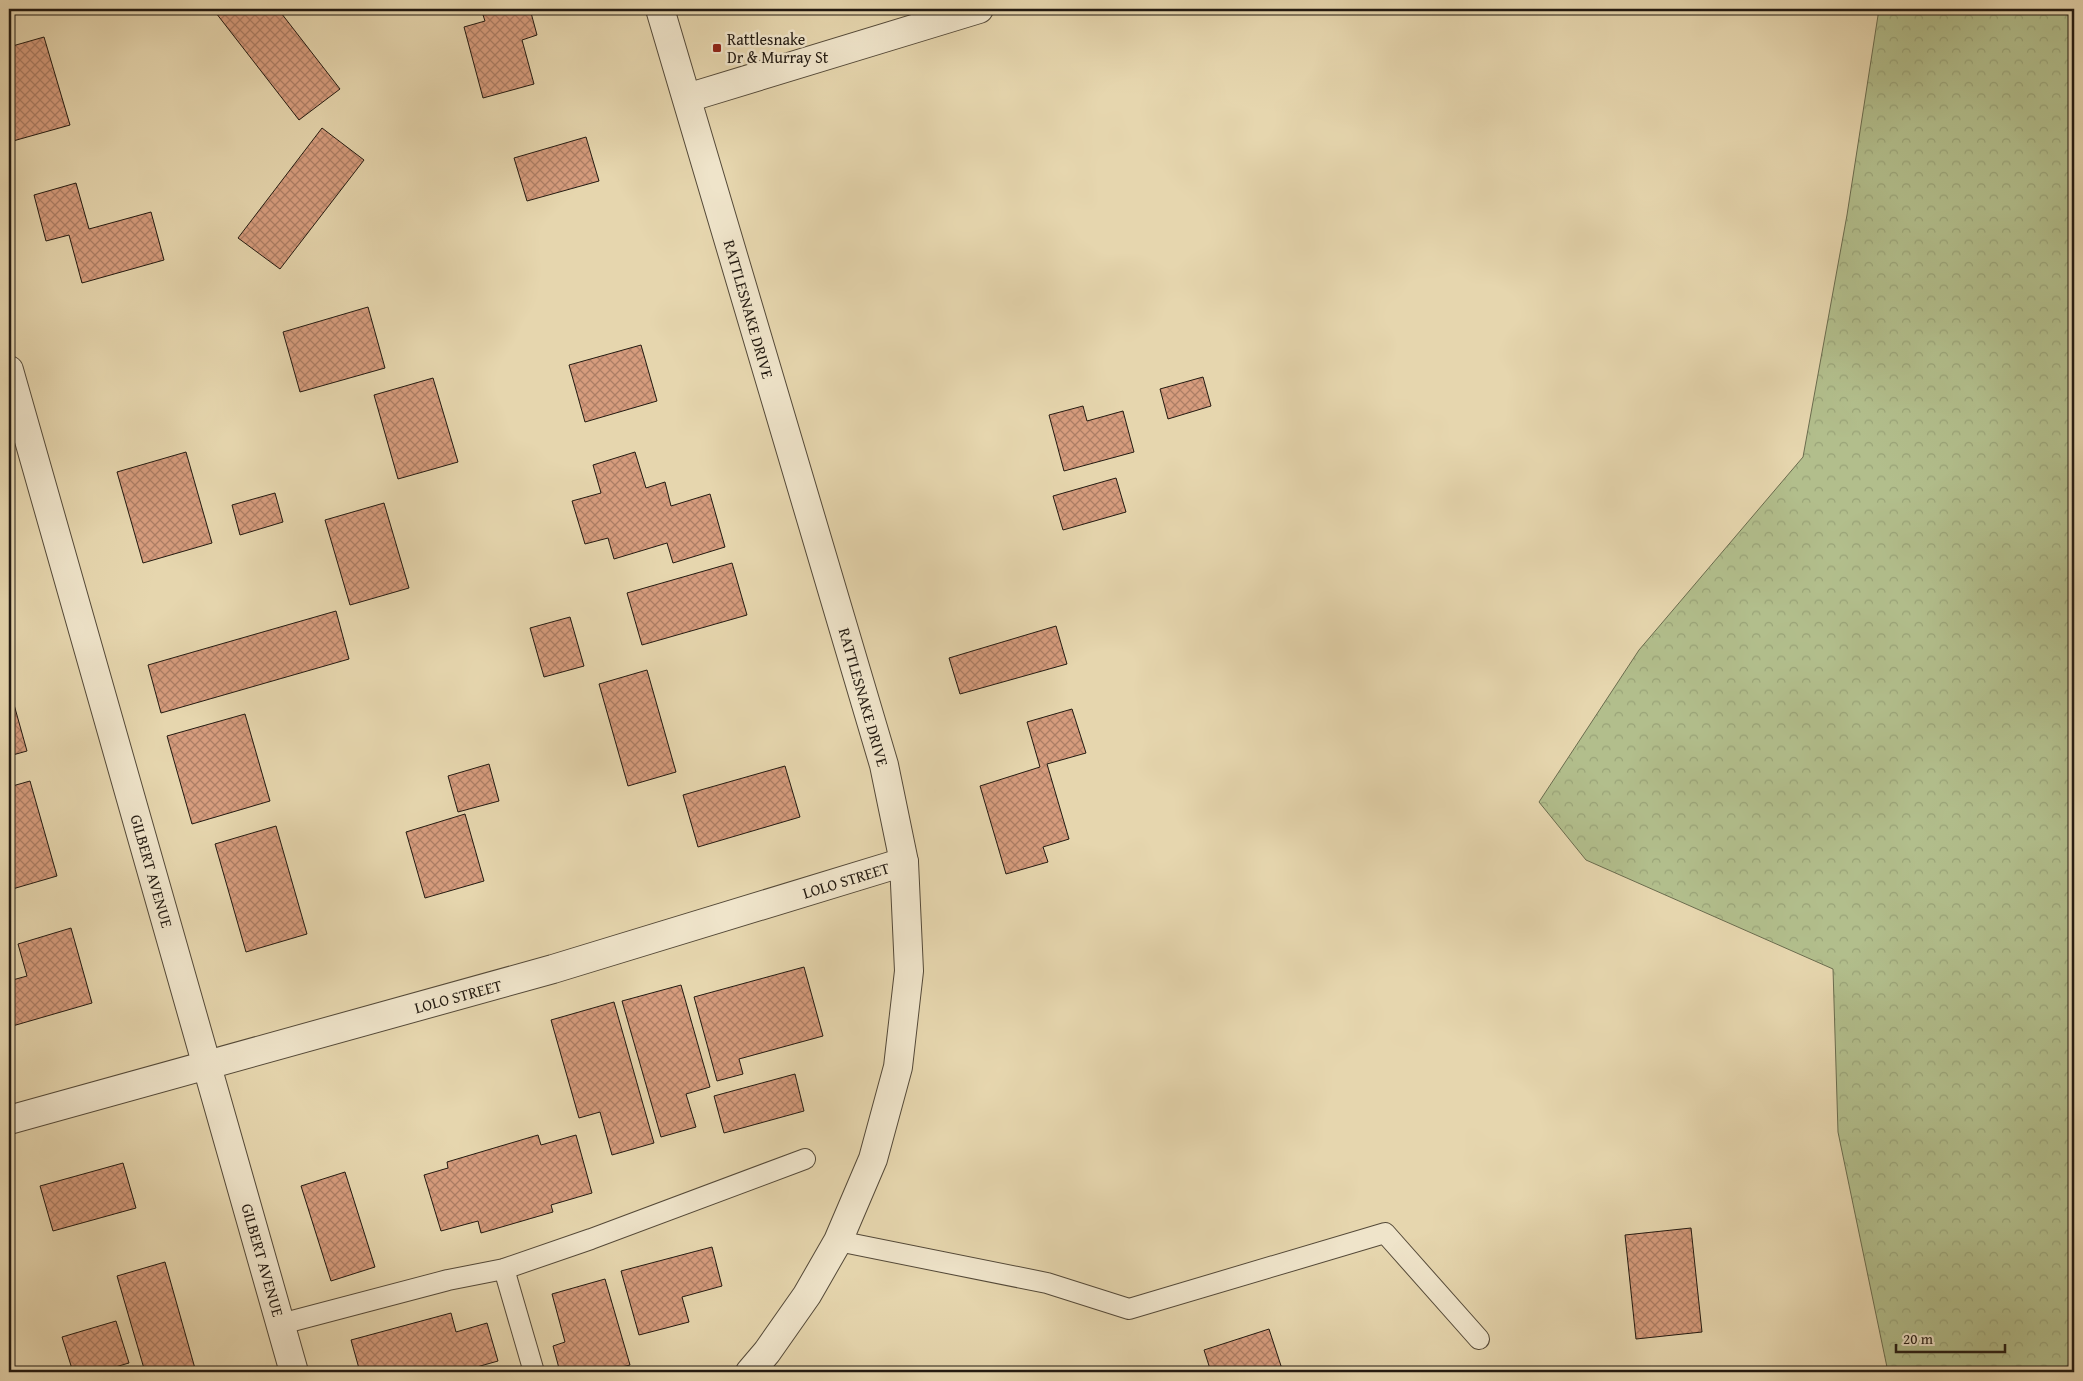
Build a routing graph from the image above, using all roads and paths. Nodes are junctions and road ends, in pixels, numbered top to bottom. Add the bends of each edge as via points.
1 (660, 9) edge
2 (979, 9) edge
3 (687, 98) junction
4 (9, 370) edge
5 (904, 862) junction
6 (208, 1065) junction
7 (9, 1120) edge
8 (805, 1158) dead end
9 (838, 1241) junction
10 (504, 1269) junction
11 (281, 1324) junction
12 (1479, 1339) dead end
13 (294, 1372) edge
14 (534, 1372) edge
15 (750, 1372) edge

1 - 3 street, RATTLESNAKE DRIVE
2 - 3 street
3 - 5 street, RATTLESNAKE DRIVE via 884,765
4 - 6 street, GILBERT AVENUE
5 - 6 street, LOLO STREET via 553,969
5 - 9 street, RATTLESNAKE DRIVE via 910,971 898,1067 873,1159
6 - 7 street, LOLO STREET
6 - 11 street, GILBERT AVENUE
8 - 10 lane
9 - 12 lane via 1047,1284 1129,1309 1385,1233
9 - 15 street, RATTLESNAKE DRIVE via 807,1295
10 - 11 lane via 448,1280
10 - 14 lane
11 - 13 street, GILBERT AVENUE

